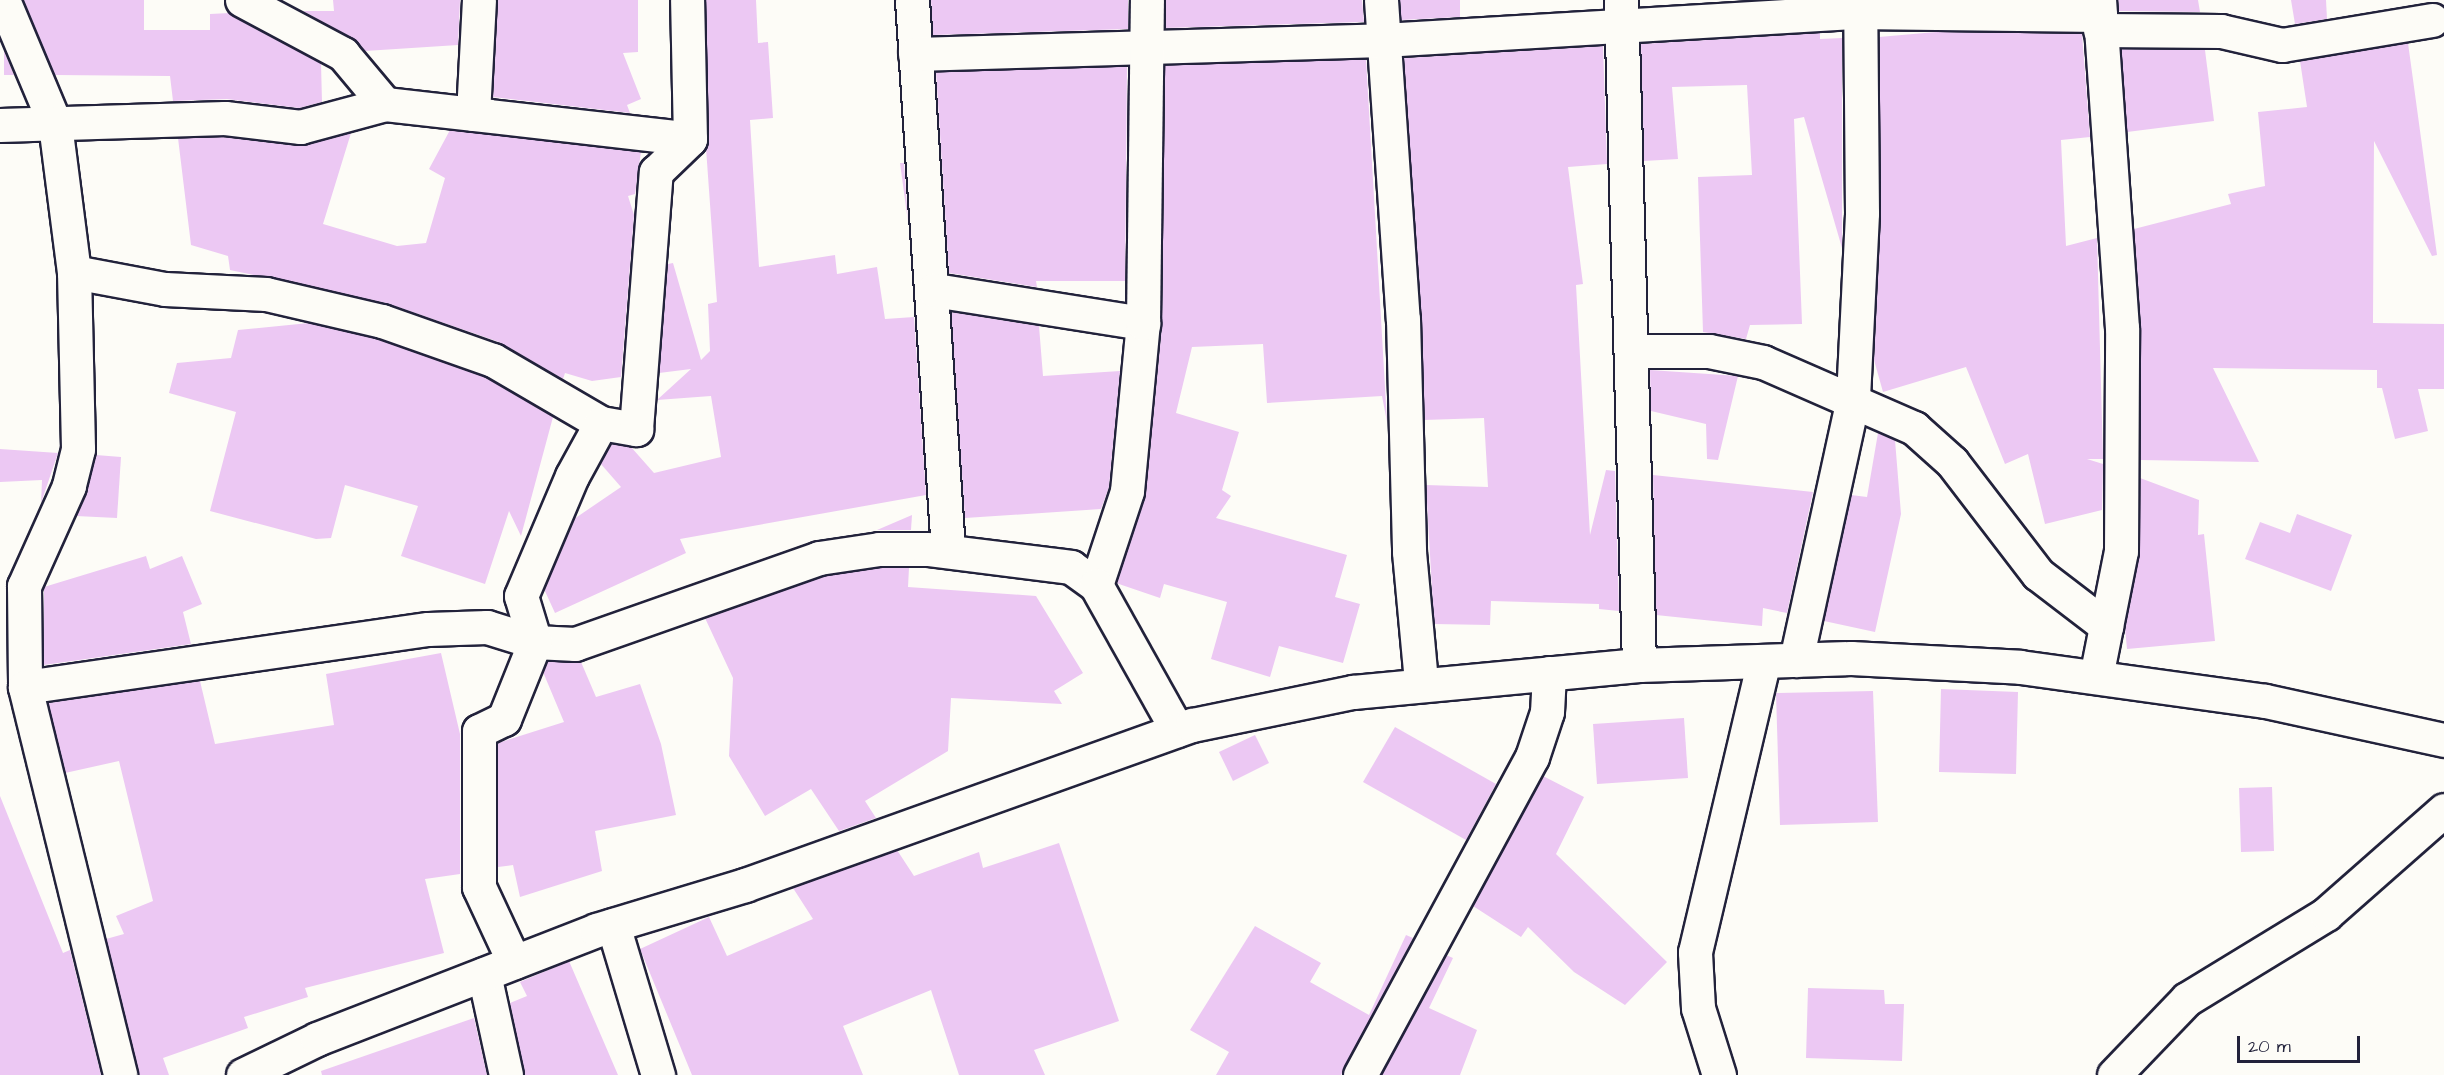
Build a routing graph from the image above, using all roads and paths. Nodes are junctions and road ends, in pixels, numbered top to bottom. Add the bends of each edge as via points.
1 (3, 0) edge
2 (242, 0) edge
3 (479, 0) edge
4 (687, 0) edge
5 (912, 0) edge
6 (1147, 0) edge
7 (1381, 0) edge
8 (1860, 6) edge
9 (1621, 14) edge
10 (2100, 15) edge
11 (2432, 20) dead end
12 (1383, 40) junction
13 (1148, 44) junction
14 (915, 54) junction
15 (385, 104) junction
16 (473, 114) junction
17 (55, 124) junction
18 (0, 125) edge
19 (690, 139) junction
20 (74, 272) junction
21 (934, 290) junction
22 (1143, 323) junction
23 (1634, 351) junction
24 (1853, 398) junction
25 (601, 423) junction
26 (948, 551) junction
27 (1096, 585) junction
28 (2106, 626) junction
29 (535, 642) junction
30 (1796, 660) junction
31 (1764, 661) junction
32 (1639, 665) junction
33 (1549, 673) junction
34 (2096, 677) junction
35 (1421, 682) junction
36 (25, 687) junction
37 (1177, 730) junction
38 (2444, 740) edge
39 (2444, 810) edge
40 (613, 925) junction
41 (514, 962) junction
42 (484, 974) junction
43 (120, 1075) edge
44 (243, 1075) edge
45 (506, 1075) edge
46 (658, 1075) edge
47 (1360, 1075) edge
48 (1719, 1075) edge
49 (2114, 1075) edge

1 - 17 street
2 - 15 street via 343,54
3 - 16 street
4 - 19 street
5 - 14 street
6 - 13 street
7 - 12 street
8 - 9 street
8 - 10 street
8 - 24 street via 1862,213
9 - 12 street
9 - 23 street
10 - 11 street via 2221,31 2282,45
10 - 28 street via 2121,328 2121,551
12 - 13 street
12 - 35 street via 1403,319 1409,552
13 - 14 street
13 - 22 street
14 - 21 street
15 - 16 street
15 - 17 street via 300,127 225,118
16 - 19 street
17 - 18 street
17 - 20 street
19 - 25 street via 656,172 636,429
20 - 25 street via 165,289 266,294 382,321 493,360
20 - 36 street via 78,449 69,486 24,586
21 - 22 street
21 - 26 street
22 - 27 street via 1126,491
23 - 24 street via 1709,351 1763,362
23 - 32 street
24 - 28 street via 1914,428 1952,462 2038,574
24 - 30 street
25 - 29 street via 542,537 520,596
26 - 27 street via 1071,567
26 - 29 street via 879,549 819,558 589,641 560,646
27 - 37 street
28 - 34 street
29 - 36 street via 487,627 428,629
29 - 41 street via 504,719 479,731 479,887
30 - 31 street
30 - 34 street via 2020,667
31 - 32 street
31 - 48 street via 1695,952 1698,1008
32 - 33 street
33 - 35 street
33 - 47 street via 1547,712 1532,757
34 - 38 street via 2265,702
35 - 37 street
36 - 43 street
37 - 40 street via 745,885
39 - 49 street via 2326,914 2187,999
40 - 41 street
40 - 46 street
41 - 42 street
42 - 44 street
42 - 45 street

